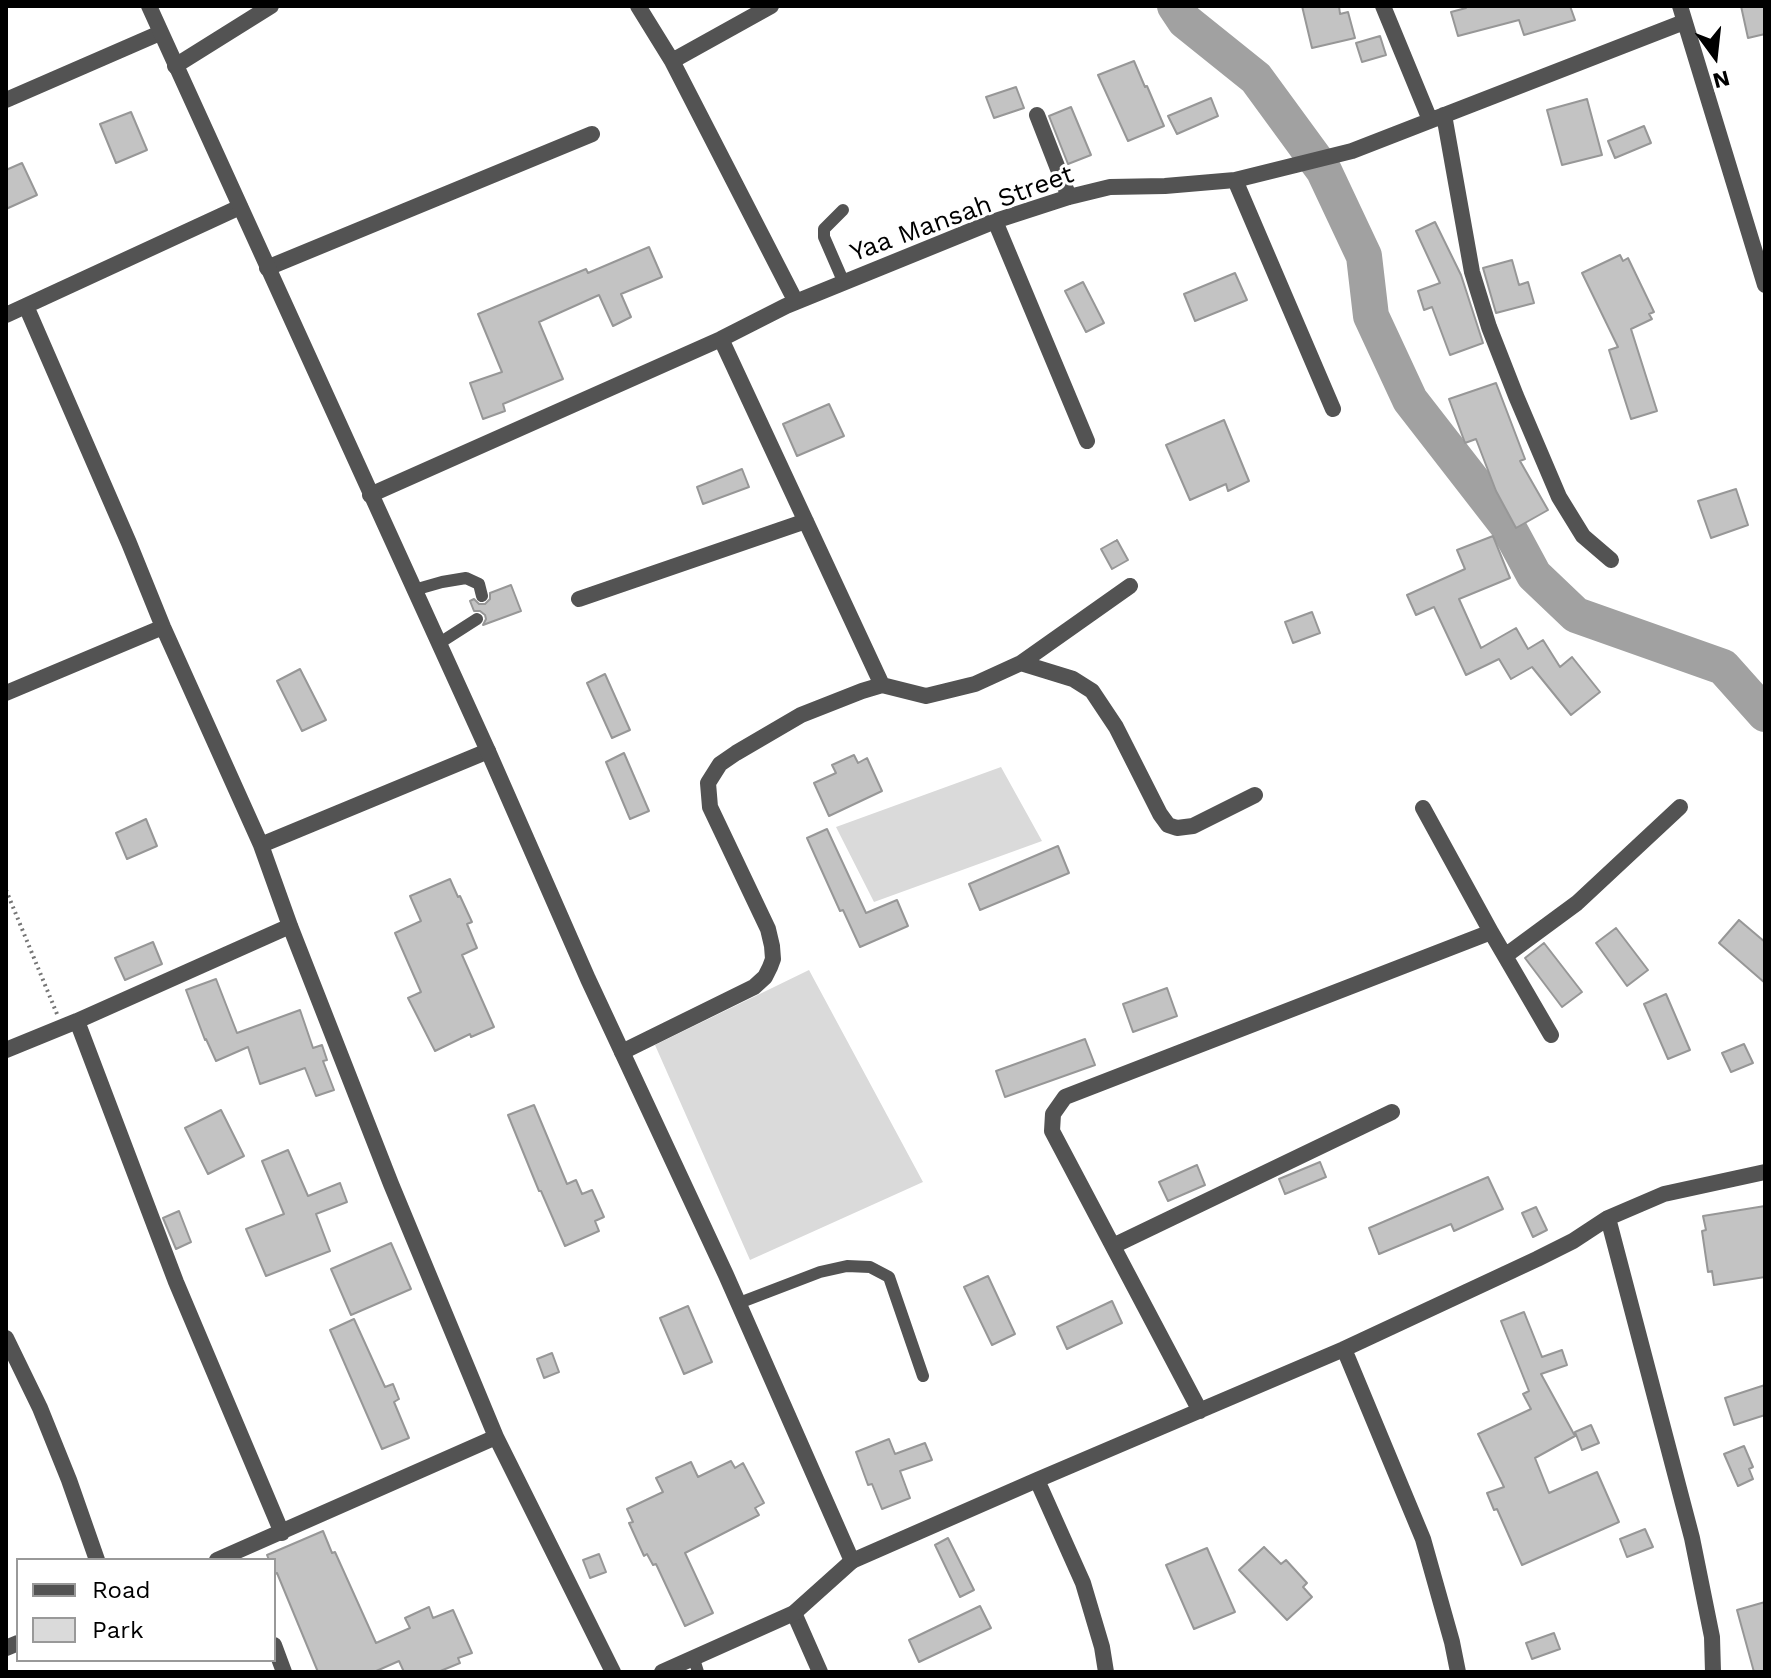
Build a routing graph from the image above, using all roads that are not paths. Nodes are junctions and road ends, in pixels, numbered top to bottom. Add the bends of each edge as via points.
1 (149, 6) edge
2 (271, 6) edge
3 (638, 6) edge
4 (771, 6) edge
5 (1383, 6) edge
6 (1682, 14) edge
7 (160, 33) junction
8 (672, 61) junction
9 (175, 66) junction
10 (6, 100) edge
11 (1037, 115) dead end
12 (1437, 117) junction
13 (592, 134) dead end
14 (1235, 180) junction
15 (1069, 197) junction
16 (240, 207) junction
17 (843, 210) dead end
18 (995, 221) junction
19 (267, 268) junction
20 (844, 283) junction
21 (1765, 285) edge
22 (796, 302) junction
23 (26, 306) junction
24 (6, 315) edge
25 (721, 339) junction
26 (1333, 409) dead end
27 (1087, 441) dead end
28 (370, 495) junction
29 (806, 521) junction
30 (1611, 560) dead end
31 (1130, 586) dead end
32 (414, 590) junction
33 (482, 596) dead end
34 (579, 599) dead end
35 (477, 619) dead end
36 (163, 627) junction
37 (438, 644) junction
38 (1021, 663) junction
39 (882, 685) junction
40 (6, 693) edge
41 (488, 751) junction
42 (1255, 795) dead end
43 (1680, 807) dead end
44 (1423, 808) dead end
45 (261, 845) junction
46 (290, 926) junction
47 (1491, 932) junction
48 (1505, 956) junction
49 (70, 1024) junction
50 (1551, 1035) dead end
51 (6, 1050) edge
52 (622, 1052) junction
53 (1392, 1112) dead end
54 (1765, 1172) edge
55 (1608, 1218) junction
56 (1113, 1246) junction
57 (739, 1303) junction
58 (6, 1338) edge
59 (1344, 1349) junction
60 (923, 1376) dead end
61 (1200, 1411) junction
62 (496, 1437) junction
63 (1037, 1480) junction
64 (282, 1533) junction
65 (240, 1556) edge
66 (96, 1558) edge
67 (852, 1561) junction
68 (794, 1613) junction
69 (276, 1650) edge
70 (696, 1665) edge
71 (284, 1672) edge
72 (613, 1672) edge
73 (662, 1672) edge
74 (820, 1672) edge
75 (1106, 1672) edge
76 (1458, 1672) edge
77 (1713, 1672) edge

1 - 7 street
2 - 9 street
3 - 8 street
4 - 8 street
5 - 12 street
6 - 12 street, Yaa Mansah Street
6 - 21 street
7 - 9 street
7 - 10 street
8 - 22 street
9 - 16 street
11 - 15 street
12 - 14 street, Yaa Mansah Street via 1352,151
12 - 30 street via 1472,272 1516,396 1559,497 1583,536
13 - 19 street
14 - 15 street, Yaa Mansah Street via 1110,187
14 - 26 street
15 - 18 street, Yaa Mansah Street
16 - 19 street
16 - 23 street
17 - 20 lane via 824,229 824,237
18 - 20 street, Yaa Mansah Street
18 - 27 street
19 - 28 street
20 - 22 street, Yaa Mansah Street
22 - 25 street, Yaa Mansah Street
23 - 24 street
23 - 36 street
25 - 28 street, Yaa Mansah Street
25 - 29 street
28 - 32 street
29 - 34 street
29 - 39 street
31 - 38 street
32 - 33 lane via 466,578 479,584
32 - 37 street
35 - 37 lane
36 - 40 street
36 - 45 street
37 - 41 street
38 - 39 street via 975,684 926,696
38 - 42 street via 1073,679 1092,691 1168,825 1193,826
39 - 52 street via 801,715 720,764 708,783 710,807 768,929 773,959 754,987
41 - 45 street
41 - 52 street
43 - 48 street via 1577,903
44 - 47 street
45 - 46 street
46 - 49 street
46 - 62 street
47 - 48 street
47 - 56 street via 1065,1097 1053,1114 1052,1131
48 - 50 street
49 - 51 street
49 - 64 street
52 - 57 street
53 - 56 street
54 - 55 street via 1664,1194
55 - 59 street via 1561,1247
55 - 77 street via 1692,1538 1712,1637
56 - 61 street
57 - 60 lane via 820,1272 870,1267 889,1277
57 - 67 street
58 - 66 street via 40,1408
59 - 61 street
59 - 76 street via 1423,1539
61 - 63 street
62 - 64 street
62 - 72 street
63 - 67 street
63 - 75 street via 1083,1583
64 - 65 street
67 - 68 street
68 - 70 street
68 - 74 street
69 - 71 street
70 - 73 street

